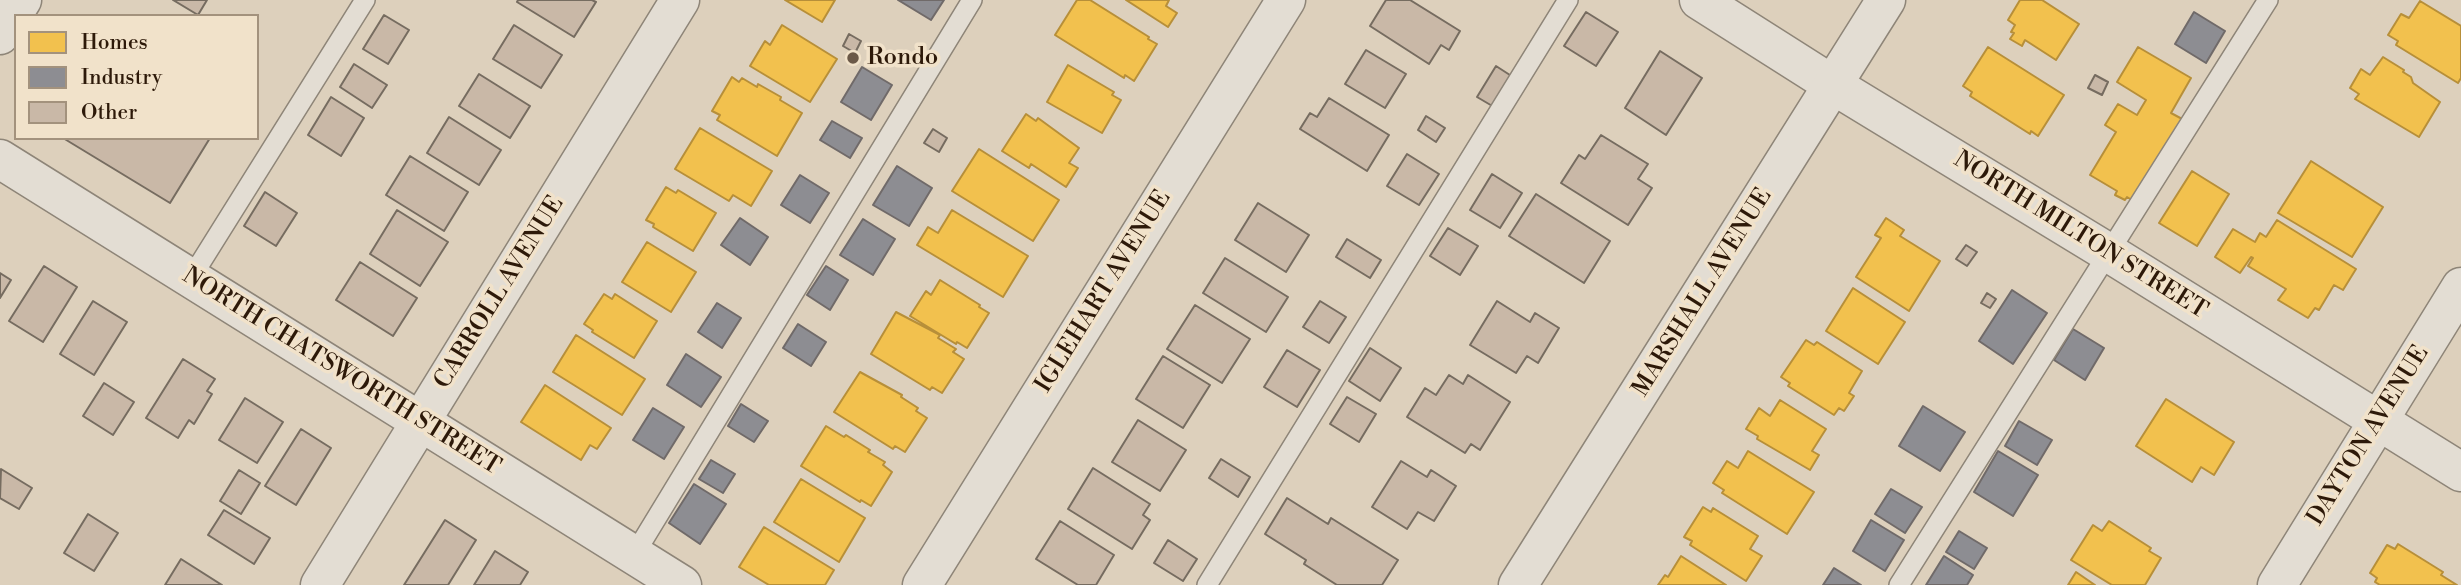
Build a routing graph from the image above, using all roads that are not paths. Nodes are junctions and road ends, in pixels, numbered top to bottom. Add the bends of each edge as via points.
1 (22, 0) edge
2 (365, 0) edge
3 (680, 0) edge
4 (972, 0) edge
5 (1286, 0) edge
6 (1568, 0) edge
7 (1699, 0) edge
8 (1886, 0) edge
9 (2268, 0) edge
10 (0, 35) edge
11 (1833, 85) junction
12 (0, 159) edge
13 (2109, 253) junction
14 (191, 278) junction
15 (2461, 287) edge
16 (421, 421) junction
17 (2380, 421) junction
18 (2461, 472) edge
19 (634, 555) junction
20 (320, 585) edge
21 (682, 585) edge
22 (922, 585) edge
23 (1207, 585) edge
24 (1518, 585) edge
25 (1899, 585) edge
26 (2277, 585) edge

1 - 10 street
2 - 14 lane
3 - 16 street, CARROLL AVENUE
4 - 19 lane
5 - 22 street, IGLEHART AVENUE
6 - 23 lane
7 - 11 street, NORTH MILTON STREET
8 - 11 street, MARSHALL AVENUE
9 - 13 lane
11 - 13 street, NORTH MILTON STREET
11 - 24 street, MARSHALL AVENUE
12 - 14 street, NORTH CHATSWORTH STREET
13 - 17 street, NORTH MILTON STREET
13 - 25 lane
14 - 16 street, NORTH CHATSWORTH STREET
15 - 17 street, DAYTON AVENUE
16 - 19 street, NORTH CHATSWORTH STREET
16 - 20 street, CARROLL AVENUE
17 - 18 street, NORTH MILTON STREET
17 - 26 street, DAYTON AVENUE
19 - 21 street, NORTH CHATSWORTH STREET

